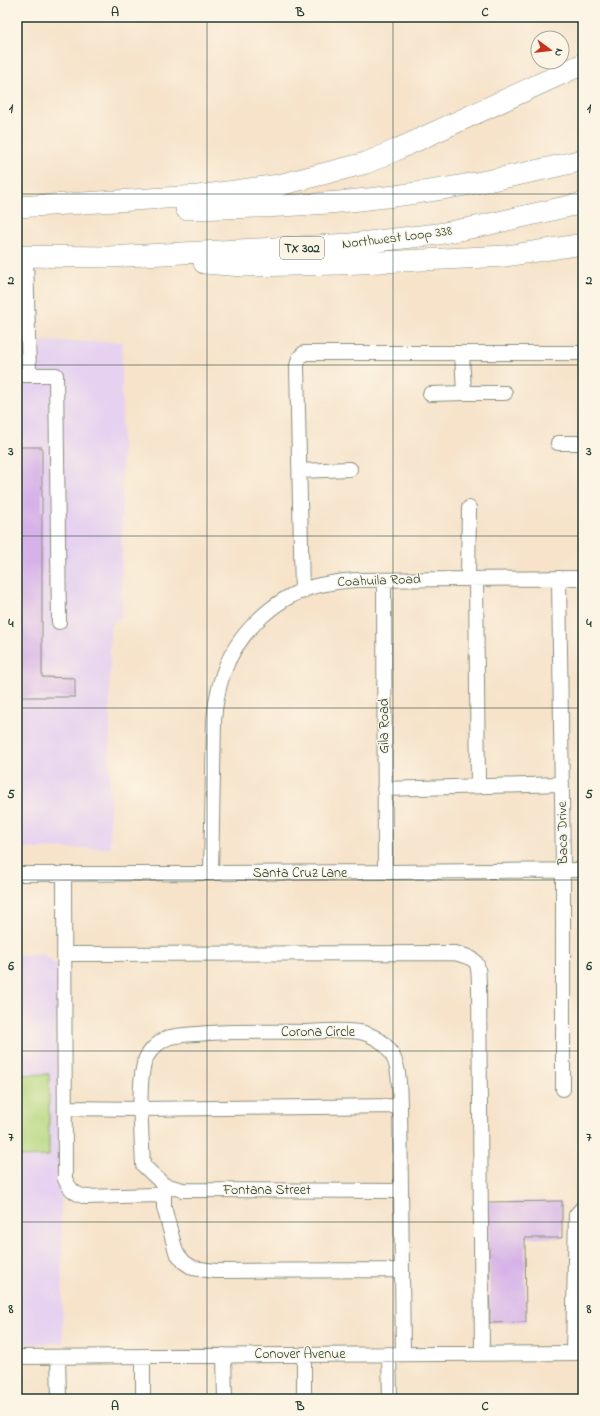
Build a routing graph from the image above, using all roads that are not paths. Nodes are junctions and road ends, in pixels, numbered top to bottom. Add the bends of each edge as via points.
1 (583, 64) edge
2 (583, 160) edge
3 (583, 204) edge
4 (17, 207) edge
5 (17, 210) edge
6 (583, 244) edge
7 (583, 255) edge
8 (22, 256) edge
9 (108, 256) junction
10 (390, 262) junction
11 (462, 353) junction
12 (583, 353) edge
13 (23, 375) edge
14 (464, 393) junction
15 (505, 393) dead end
16 (430, 394) dead end
17 (558, 443) dead end
18 (583, 443) edge
19 (350, 469) dead end
20 (300, 470) junction
21 (469, 508) dead end
22 (559, 578) junction
23 (583, 578) edge
24 (472, 579) junction
25 (384, 580) junction
26 (302, 592) junction
27 (59, 622) dead end
28 (562, 784) junction
29 (478, 786) junction
30 (384, 789) junction
31 (563, 870) junction
32 (583, 870) edge
33 (385, 872) junction
34 (211, 873) junction
35 (17, 874) edge
36 (64, 874) junction
37 (64, 954) junction
38 (563, 1089) dead end
39 (400, 1106) junction
40 (65, 1108) junction
41 (141, 1109) junction
42 (143, 1165) joint
43 (164, 1185) junction
44 (400, 1191) junction
45 (164, 1201) junction
46 (580, 1211) edge
47 (579, 1236) edge
48 (401, 1270) junction
49 (482, 1353) junction
50 (578, 1353) edge
51 (304, 1354) junction
52 (396, 1354) junction
53 (224, 1355) junction
54 (143, 1356) junction
55 (17, 1357) edge
56 (58, 1357) junction
57 (59, 1399) edge
58 (143, 1399) edge
59 (225, 1399) edge
60 (304, 1399) edge
61 (390, 1399) edge

1 - 4 highway via 366,163 295,182 198,196
2 - 5 highway via 458,187 325,203 236,208
3 - 9 highway, Northwest Loop 338 / TX 302 via 481,226 394,240 307,247
6 - 10 highway via 506,256
7 - 10 highway via 537,261 428,268
8 - 9 highway, Northwest Loop 338 / TX 302
8 - 13 street
9 - 10 highway via 243,266
11 - 12 street
11 - 14 street
11 - 20 street via 304,353 299,358 297,366
13 - 27 street via 56,375
14 - 15 street
14 - 16 street
17 - 18 street
19 - 20 street
20 - 26 street
21 - 24 street
22 - 23 street, Coahuila Road
22 - 24 street, Coahuila Road
22 - 28 street, Baca Drive
24 - 25 street, Coahuila Road
24 - 29 street
25 - 26 street, Coahuila Road via 336,582
25 - 30 street, Gila Road
26 - 34 street, Coahuila Road via 267,612 249,629 223,672 216,696 214,721
28 - 29 street
28 - 31 street, Baca Drive
29 - 30 street
30 - 33 street, Gila Road
31 - 32 street, Santa Cruz Lane
31 - 33 street, Santa Cruz Lane
31 - 38 street, Baca Drive
33 - 34 street, Santa Cruz Lane
34 - 36 street, Santa Cruz Lane
35 - 36 street, Santa Cruz Lane
36 - 37 street
37 - 40 street
37 - 49 street via 455,953 471,958 478,965 479,985
39 - 41 street
39 - 41 street, Corona Circle via 398,1072 395,1060 386,1046 363,1032 338,1031 187,1034 170,1037 153,1048 147,1057 141,1083
39 - 44 street, Corona Circle
40 - 41 street
40 - 45 street via 65,1179 72,1192 86,1197 156,1195
41 - 42 street, Corona Circle
42 - 43 street, Fontana Street
43 - 44 street, Fontana Street via 183,1190
43 - 45 street
44 - 48 street, Corona Circle
45 - 48 street via 176,1252 193,1268 215,1271
46 - 47 street
47 - 50 street
48 - 52 street, Corona Circle
49 - 50 street, Conover Avenue
49 - 52 street, Conover Avenue
51 - 52 street, Conover Avenue
51 - 53 street, Conover Avenue
51 - 60 street
52 - 61 street, Corona Circle
53 - 54 street, Conover Avenue
53 - 59 street
54 - 56 street, Conover Avenue
54 - 58 street
55 - 56 street, Conover Avenue
56 - 57 street

